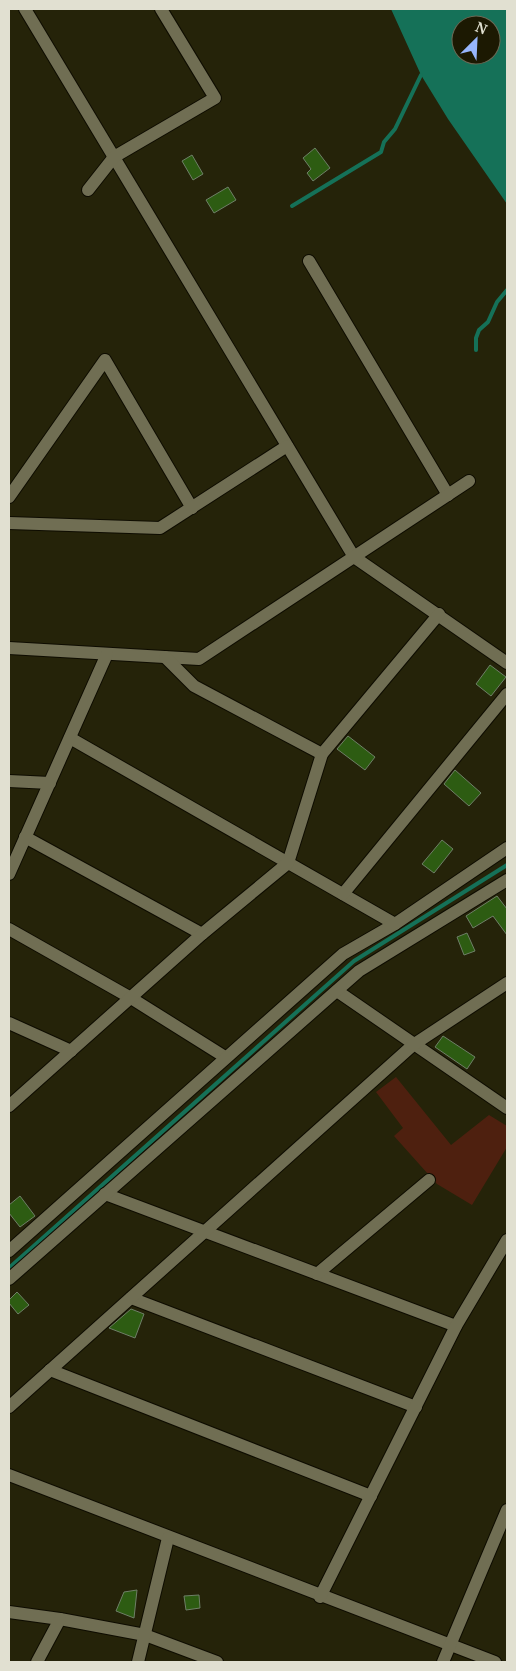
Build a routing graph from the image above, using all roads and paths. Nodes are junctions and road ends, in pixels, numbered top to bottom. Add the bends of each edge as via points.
1 (25, 9) edge
2 (161, 9) edge
3 (114, 157) junction
4 (88, 190) dead end
5 (309, 261) dead end
6 (287, 446) junction
7 (469, 481) dead end
8 (448, 495) junction
9 (9, 497) edge
10 (192, 508) junction
11 (9, 522) edge
12 (354, 557) junction
13 (439, 614) junction
14 (9, 648) edge
15 (107, 654) junction
16 (165, 657) junction
17 (507, 663) edge
18 (507, 694) edge
19 (70, 738) junction
20 (322, 754) junction
21 (9, 781) edge
22 (50, 783) junction
23 (26, 837) junction
24 (507, 848) edge
25 (288, 863) junction
26 (9, 874) edge
27 (507, 880) edge
28 (343, 894) junction
29 (395, 924) junction
30 (9, 929) edge
31 (202, 934) junction
32 (507, 983) edge
33 (337, 991) junction
34 (131, 998) junction
35 (9, 1023) edge
36 (413, 1045) junction
37 (71, 1051) junction
38 (225, 1057) junction
39 (9, 1106) edge
40 (507, 1108) edge
41 (429, 1180) dead end
42 (105, 1194) junction
43 (203, 1231) junction
44 (507, 1240) edge
45 (12, 1244) edge
46 (318, 1274) junction
47 (9, 1279) edge
48 (131, 1298) junction
49 (456, 1326) junction
50 (50, 1370) junction
51 (9, 1407) edge
52 (416, 1407) junction
53 (9, 1475) edge
54 (371, 1496) junction
55 (507, 1510) edge
56 (168, 1538) junction
57 (502, 1539) edge
58 (320, 1597) junction
59 (9, 1612) edge
60 (60, 1619) junction
61 (145, 1635) junction
62 (449, 1645) junction
63 (37, 1662) edge
64 (138, 1662) edge
65 (214, 1662) edge
66 (443, 1662) edge
67 (495, 1662) edge

1 - 3 street
2 - 3 street via 215,98
3 - 4 street
3 - 6 street
5 - 8 street
6 - 10 street
6 - 12 street
7 - 8 street
8 - 12 street
9 - 10 street via 105,360
10 - 11 street via 160,528
12 - 13 street
12 - 16 street via 199,659
13 - 17 street
13 - 20 street
14 - 15 street
15 - 16 street
15 - 19 street
16 - 20 street via 194,686
18 - 28 street
19 - 22 street
19 - 25 street
20 - 25 street
21 - 22 street
22 - 23 street
23 - 26 street
23 - 31 street
24 - 29 street
25 - 28 street
25 - 31 street
27 - 33 street via 359,971
28 - 29 street
29 - 38 street via 343,954
30 - 34 street
31 - 34 street
32 - 36 street
33 - 36 street
33 - 42 street
34 - 37 street
34 - 38 street
35 - 37 street
36 - 40 street
36 - 43 street
37 - 39 street
38 - 45 street
41 - 46 street
42 - 43 street
42 - 47 street
43 - 46 street
43 - 48 street
44 - 49 street
46 - 49 street
48 - 50 street
48 - 52 street
49 - 52 street
50 - 51 street
50 - 54 street
52 - 54 street
53 - 56 street
54 - 58 street
55 - 57 street
56 - 58 street
56 - 61 street
57 - 62 street
58 - 62 street
59 - 60 street
60 - 61 street
60 - 63 street
61 - 64 street
61 - 65 street
62 - 66 street
62 - 67 street

